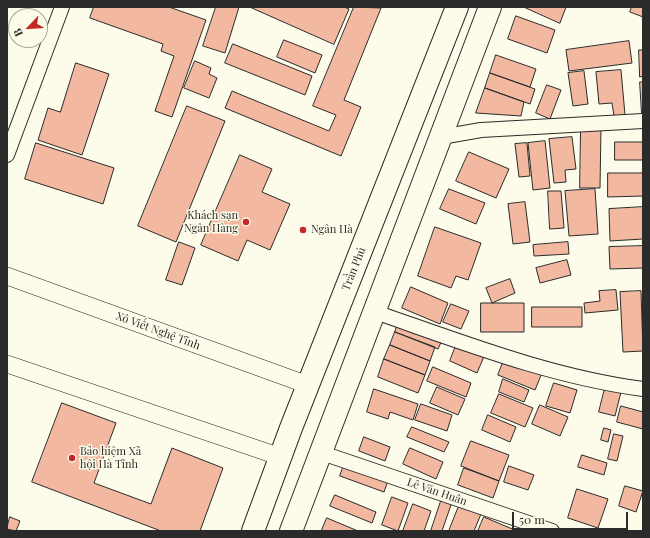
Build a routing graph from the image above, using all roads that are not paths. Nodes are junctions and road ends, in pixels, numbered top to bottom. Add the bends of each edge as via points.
1 (62, 7) edge
2 (457, 7) edge
3 (490, 7) edge
4 (643, 121) edge
5 (441, 137) junction
6 (7, 155) edge
7 (7, 276) edge
8 (375, 312) junction
9 (7, 364) edge
10 (308, 385) junction
11 (643, 389) edge
12 (322, 453) junction
13 (281, 457) junction
14 (254, 531) edge
15 (291, 531) edge
16 (552, 531) edge

1 - 6 street
2 - 10 main road, Trần Phú
3 - 5 main road
4 - 5 street via 481,130
5 - 8 main road
7 - 10 street, Xô Viết Nghệ Tĩnh
8 - 11 street via 500,354 609,384
8 - 12 main road
9 - 13 street
10 - 13 main road, Trần Phú
12 - 15 main road
12 - 16 street, Lê Văn Huân
13 - 14 main road, Trần Phú

